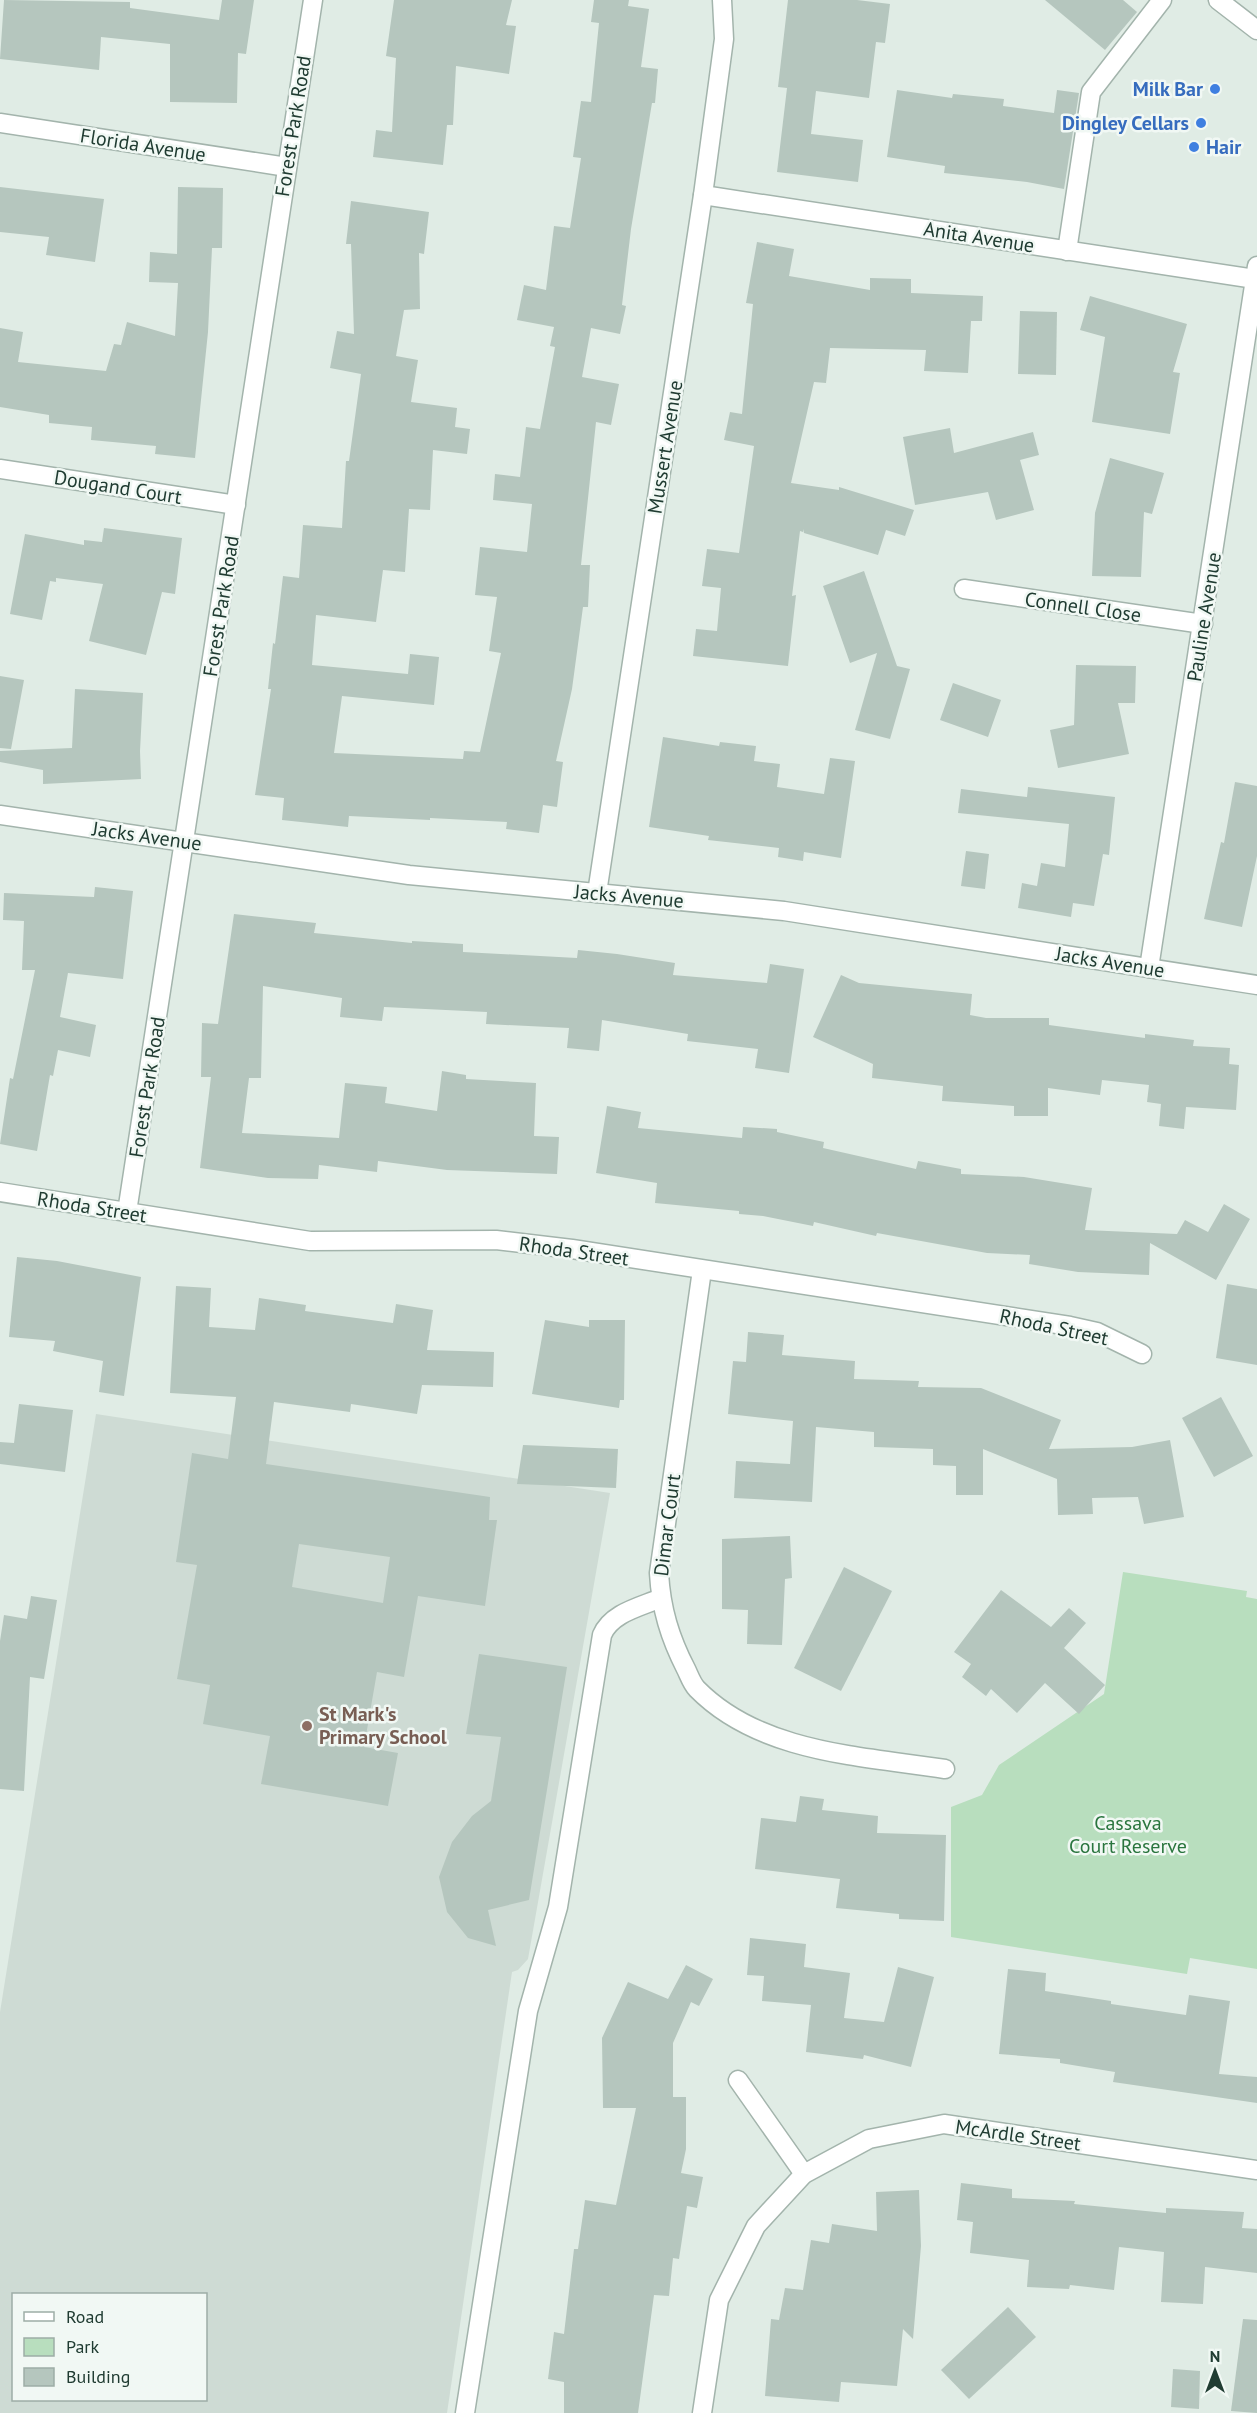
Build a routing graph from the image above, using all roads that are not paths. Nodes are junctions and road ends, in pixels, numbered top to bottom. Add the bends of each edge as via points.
1 (313, 0) edge
2 (722, 0) edge
3 (1162, 0) edge
4 (1218, 0) edge
5 (1257, 30) edge
6 (0, 123) edge
7 (287, 167) junction
8 (703, 195) junction
9 (1067, 251) junction
10 (1256, 273) edge
11 (0, 469) edge
12 (236, 505) junction
13 (964, 589) dead end
14 (1203, 624) junction
15 (0, 815) edge
16 (185, 842) junction
17 (597, 893) junction
18 (1149, 968) junction
19 (1257, 985) edge
20 (0, 1192) edge
21 (127, 1212) junction
22 (702, 1270) junction
23 (1142, 1354) dead end
24 (660, 1598) junction
25 (945, 1769) dead end
26 (738, 2080) dead end
27 (1257, 2170) edge
28 (804, 2174) junction
29 (465, 2413) edge
30 (702, 2413) edge

1 - 7 street, Forest Park Road
2 - 8 street, Mussert Avenue via 724,39
3 - 9 street via 1091,92
4 - 5 street
6 - 7 street, Florida Avenue
7 - 12 street, Forest Park Road
8 - 9 street, Anita Avenue
8 - 17 street, Mussert Avenue
9 - 10 street, Anita Avenue
10 - 14 street, Pauline Avenue
11 - 12 street, Dougand Court
12 - 16 street, Forest Park Road
13 - 14 street, Connell Close
14 - 18 street, Pauline Avenue
15 - 16 street, Jacks Avenue
16 - 17 street, Jacks Avenue via 409,875
16 - 21 street, Forest Park Road
17 - 18 street, Jacks Avenue via 784,911
18 - 19 street, Jacks Avenue
20 - 21 street, Rhoda Street
21 - 22 street, Rhoda Street via 310,1241 496,1240
22 - 23 street, Rhoda Street via 1070,1326 1097,1332
22 - 24 street, Dimar Court via 659,1573
24 - 25 street, Dimar Court via 669,1633 696,1688 739,1722 805,1747
24 - 29 street via 623,1614 605,1627 602,1635 558,1907 528,2011
26 - 28 street
27 - 28 street, McArdle Street via 944,2124 869,2139
28 - 30 street, McArdle Street via 756,2226 718,2300

